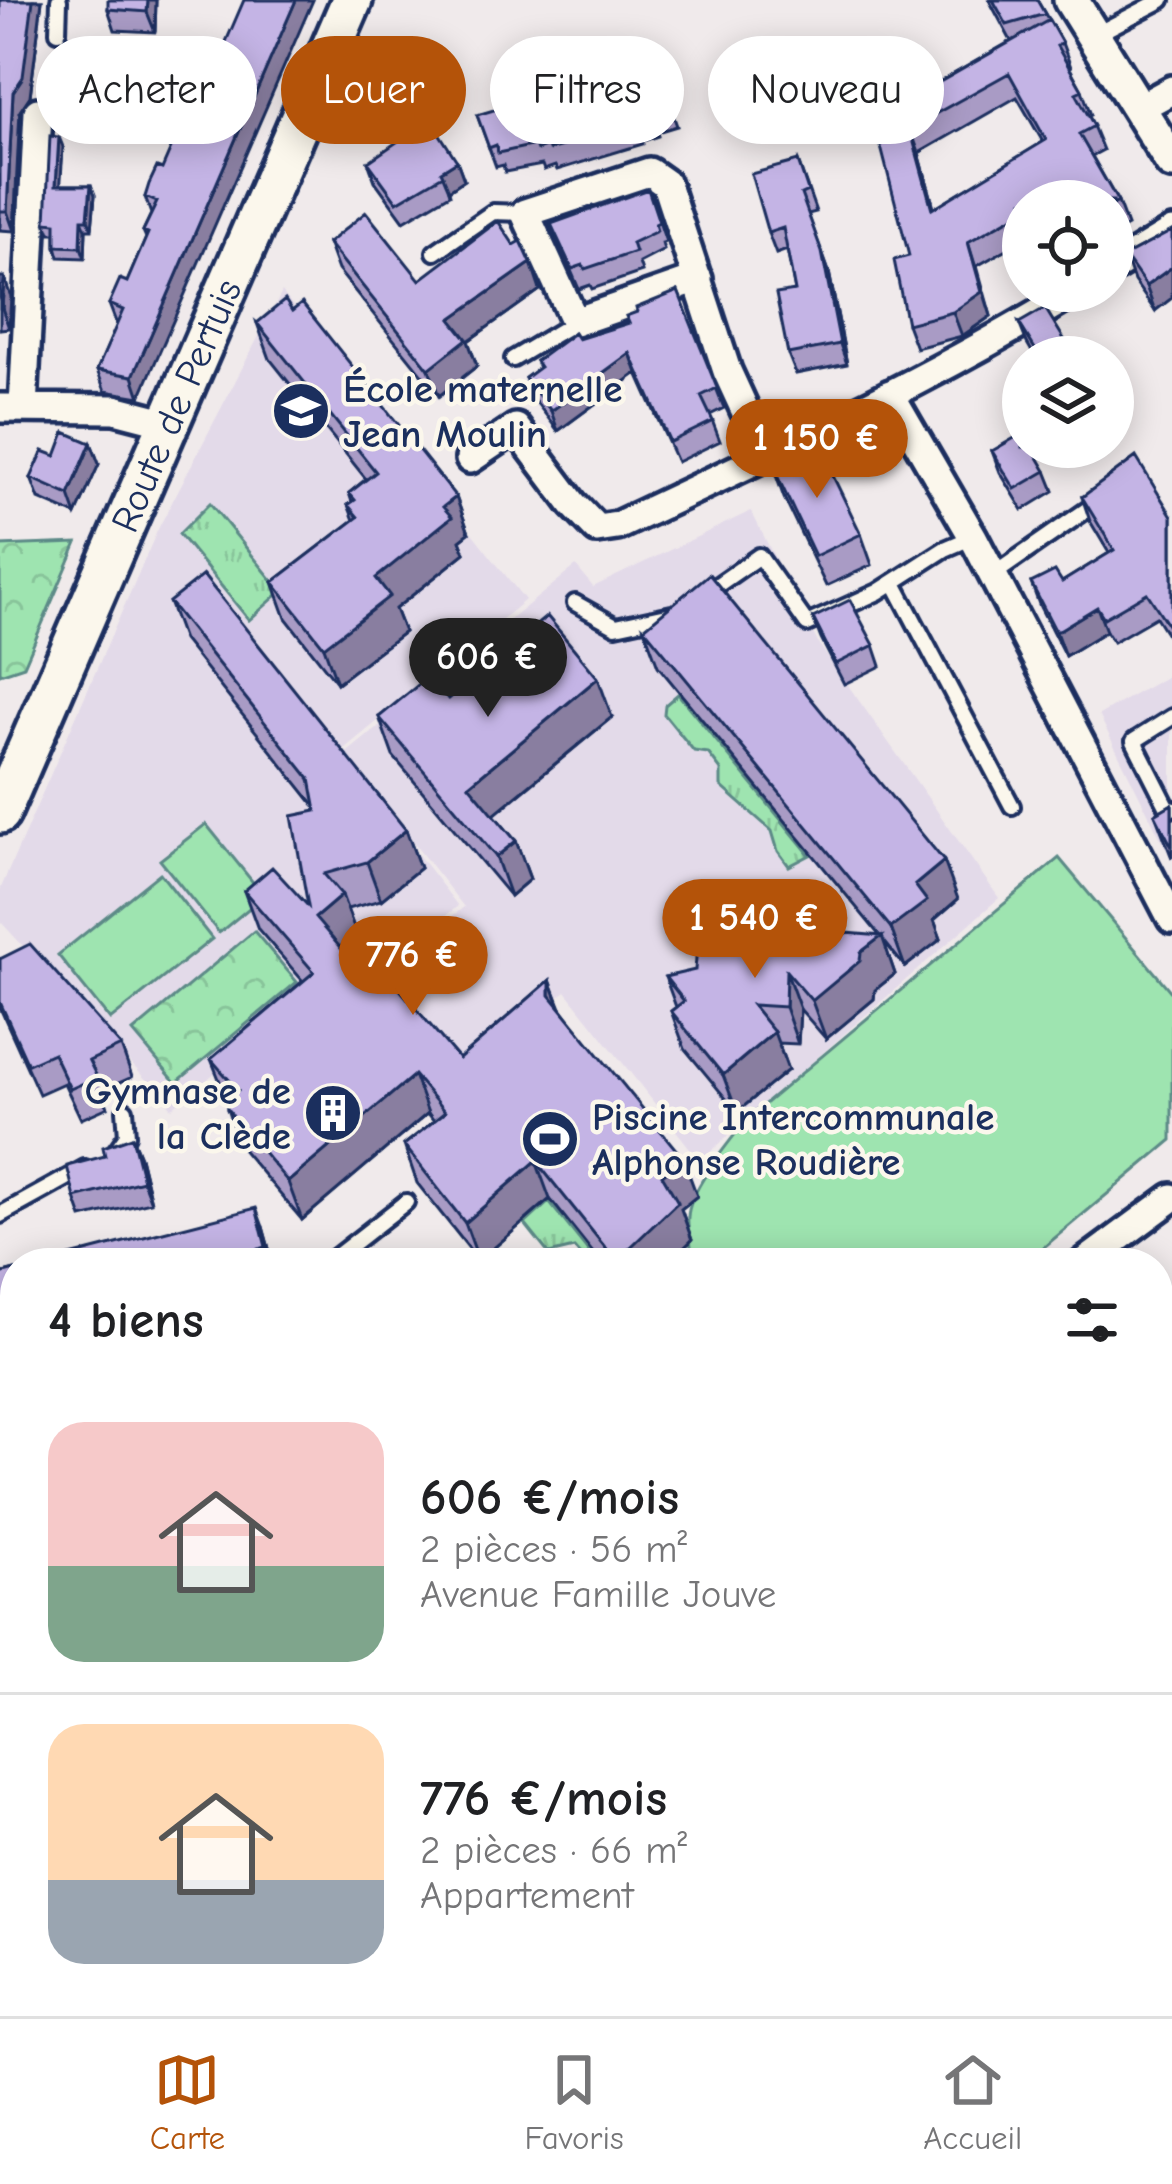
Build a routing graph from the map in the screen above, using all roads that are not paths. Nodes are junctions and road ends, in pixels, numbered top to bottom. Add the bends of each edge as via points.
1 (59, 0) edge
2 (352, 0) edge
3 (1071, 0) edge
4 (1162, 0) edge
5 (58, 32) dead end
6 (1093, 37) junction
7 (1172, 90) edge
8 (1137, 109) junction
9 (36, 135) edge
10 (1172, 162) edge
11 (525, 213) junction
12 (1172, 232) edge
13 (435, 252) dead end
14 (1134, 255) edge
15 (698, 279) junction
16 (1042, 312) edge
17 (575, 322) junction
18 (514, 359) dead end
19 (890, 394) junction
20 (12, 408) edge
21 (169, 423) junction
22 (766, 456) junction
23 (470, 459) dead end
24 (1088, 509) edge
25 (973, 537) junction
26 (993, 574) junction
27 (894, 583) junction
28 (696, 600) edge
29 (575, 603) dead end
30 (681, 612) edge
31 (1172, 717) edge
32 (1012, 806) dead end
33 (1172, 808) edge
34 (0, 813) edge
35 (1172, 919) edge
36 (125, 1110) dead end
37 (1172, 1198) edge
38 (406, 1202) dead end
39 (0, 1215) edge
40 (347, 1248) edge
41 (1104, 1248) edge

1 - 5 lane
2 - 21 main road, Route de Pertuis
3 - 6 street
4 - 6 lane
6 - 8 street
7 - 8 street
8 - 10 street
9 - 20 street
11 - 13 lane via 493,212
11 - 15 street via 649,172 666,184
11 - 17 street
12 - 14 street
15 - 17 street
15 - 22 street
16 - 19 street
17 - 18 lane
19 - 22 street
19 - 25 street
20 - 21 street via 115,409
21 - 34 main road, Route de Pertuis
22 - 23 street via 597,529 516,428
24 - 26 lane
25 - 26 street
25 - 27 lane
26 - 35 street
27 - 28 lane via 807,624 759,556
27 - 32 lane
29 - 30 lane via 616,626
31 - 33 lane via 1134,741
36 - 39 lane via 119,1150
37 - 41 street
38 - 40 lane

